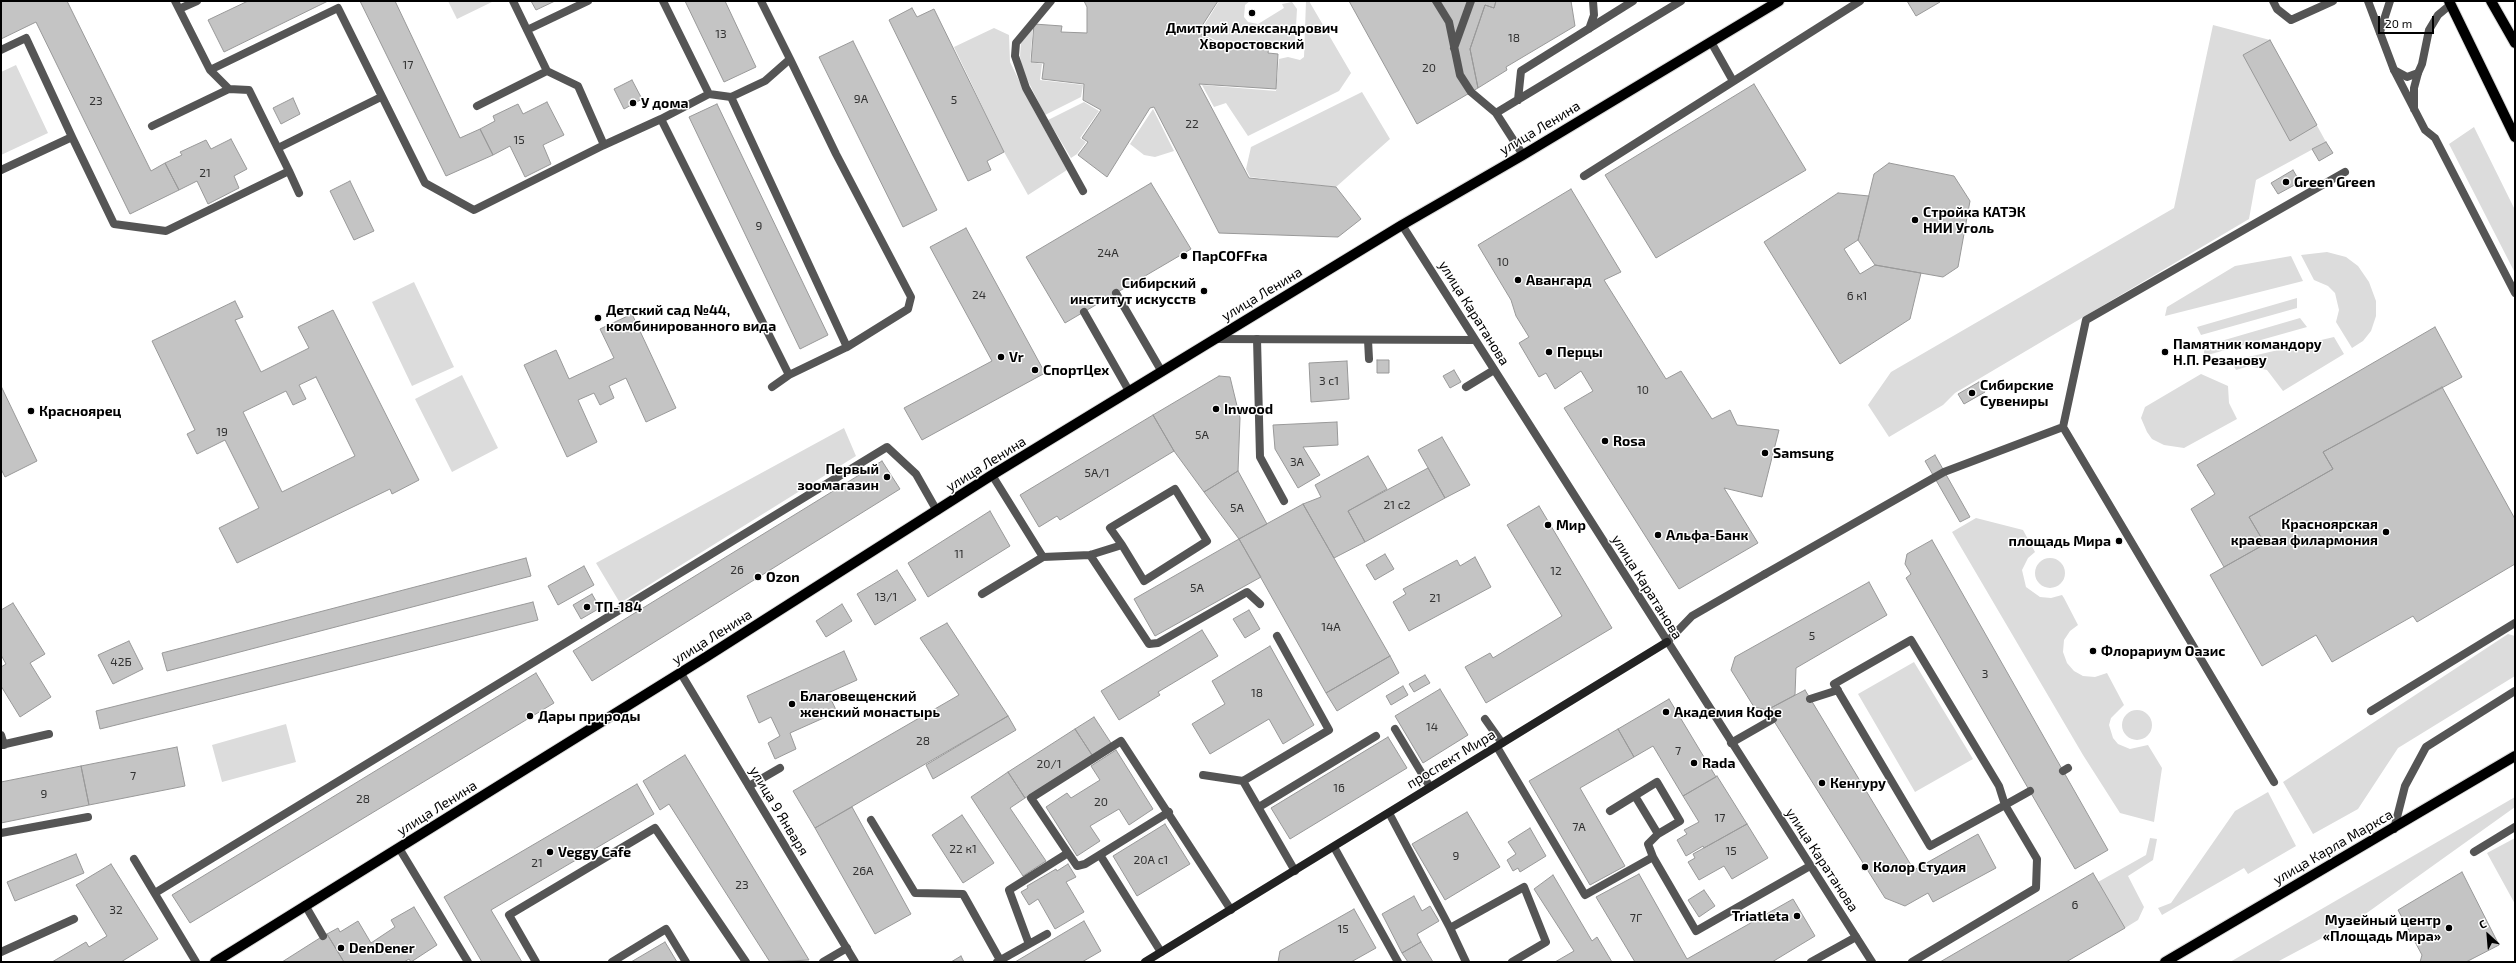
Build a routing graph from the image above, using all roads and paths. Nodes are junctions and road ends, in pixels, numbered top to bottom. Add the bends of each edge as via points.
1 (175, 1) edge
2 (197, 1) edge
3 (513, 1) edge
4 (588, 1) edge
5 (663, 1) edge
6 (761, 1) edge
7 (1050, 1) edge
8 (1436, 1) edge
9 (1471, 1) edge
10 (1594, 1) edge
11 (1633, 1) edge
12 (1681, 1) edge
13 (1779, 1) edge
14 (1860, 1) edge
15 (2273, 1) edge
16 (2333, 1) edge
17 (2368, 1) edge
18 (2390, 1) edge
19 (2491, 1) edge
20 (2450, 3) edge
21 (179, 9) junction
22 (527, 30) junction
23 (1589, 30) junction
24 (2380, 32) junction
25 (1711, 42) junction
26 (2515, 43) edge
27 (1454, 48) junction
28 (1, 50) edge
29 (790, 58) junction
30 (210, 70) junction
31 (2394, 70) junction
32 (546, 71) junction
33 (2418, 73) junction
34 (1733, 81) junction
35 (229, 89) junction
36 (709, 94) junction
37 (381, 97) junction
38 (731, 97) junction
39 (1518, 100) junction
40 (477, 106) dead end
41 (2414, 110) junction
42 (1496, 113) junction
43 (661, 119) junction
44 (152, 126) dead end
45 (72, 137) junction
46 (2515, 137) edge
47 (604, 145) junction
48 (278, 148) junction
49 (1523, 155) junction
50 (1, 170) edge
51 (289, 171) junction
52 (2345, 172) dead end
53 (1584, 176) dead end
54 (1083, 191) dead end
55 (299, 193) dead end
56 (1402, 225) junction
57 (1116, 293) dead end
58 (2515, 294) edge
59 (1084, 312) dead end
60 (1214, 339) junction
61 (1257, 339) junction
62 (1368, 340) junction
63 (1475, 340) junction
64 (847, 347) junction
65 (1369, 359) dead end
66 (1494, 370) junction
67 (1162, 372) junction
68 (789, 375) junction
69 (772, 387) dead end
70 (1466, 387) dead end
71 (1129, 391) junction
72 (2063, 427) junction
73 (992, 475) junction
74 (1284, 501) dead end
75 (937, 511) junction
76 (1122, 545) junction
77 (1090, 555) junction
78 (1043, 557) junction
79 (982, 594) dead end
80 (1260, 604) dead end
81 (2515, 623) edge
82 (1277, 636) dead end
83 (1667, 642) junction
84 (680, 672) junction
85 (1838, 690) junction
86 (2515, 691) edge
87 (1810, 699) dead end
88 (2371, 710) dead end
89 (1485, 719) dead end
90 (1773, 719) dead end
91 (1395, 729) dead end
92 (49, 734) dead end
93 (1, 735) edge
94 (1376, 736) dead end
95 (1731, 744) junction
96 (2, 745) edge
97 (1499, 745) junction
98 (2515, 756) edge
99 (780, 768) dead end
100 (1203, 776) dead end
101 (1243, 782) junction
102 (2274, 782) dead end
103 (749, 786) junction
104 (1430, 787) junction
105 (2030, 791) dead end
106 (1635, 796) junction
107 (2005, 805) junction
108 (1260, 807) junction
109 (1610, 810) dead end
110 (1169, 812) junction
111 (1389, 813) junction
112 (88, 817) dead end
113 (871, 820) dead end
114 (2515, 827) edge
115 (2394, 828) junction
116 (1, 833) edge
117 (1658, 834) junction
118 (1334, 847) junction
119 (399, 848) junction
120 (2474, 852) dead end
121 (1068, 853) junction
122 (1100, 855) junction
123 (1652, 857) junction
124 (134, 859) dead end
125 (1810, 866) junction
126 (1295, 871) junction
127 (155, 893) junction
128 (305, 905) junction
129 (1231, 910) junction
130 (74, 919) dead end
131 (1450, 928) junction
132 (1047, 934) dead end
133 (323, 936) dead end
134 (1856, 937) junction
135 (1029, 944) junction
136 (847, 948) junction
137 (1, 952) edge
138 (1161, 952) junction
139 (999, 961) edge
140 (196, 962) edge
141 (215, 962) edge
142 (468, 962) edge
143 (536, 962) edge
144 (612, 962) edge
145 (686, 962) edge
146 (746, 962) edge
147 (823, 962) edge
148 (855, 962) edge
149 (1145, 962) edge
150 (1398, 962) edge
151 (1466, 962) edge
152 (1512, 962) edge
153 (1811, 962) edge
154 (1872, 962) edge
155 (1912, 962) edge
156 (2165, 962) edge

1 - 21 street
2 - 21 street
3 - 22 street
4 - 22 street
5 - 36 street
6 - 29 street
7 - 54 street via 1016,43 1015,56 1026,88
8 - 27 street via 1449,22
9 - 27 street
10 - 23 street via 1594,15
11 - 23 street
12 - 39 street
13 - 25 main road, улица Ленина
14 - 34 street
15 - 16 street via 2277,9 2291,20
17 - 24 street
18 - 24 street
19 - 26 main road
20 - 33 street via 2438,15 2429,30
20 - 46 main road
21 - 30 street
22 - 32 street
23 - 39 street via 1521,71
24 - 31 street
25 - 34 street
25 - 49 main road, улица Ленина
27 - 42 street via 1460,75 1471,92
28 - 45 street via 26,38
29 - 38 street via 765,80
29 - 64 street via 836,154 911,297 908,309
30 - 35 street
30 - 37 street via 338,8
31 - 33 street via 2407,77
31 - 41 street
32 - 40 street
32 - 47 street via 578,86
33 - 41 street via 2414,88
34 - 53 street
35 - 44 street
35 - 48 street via 249,90
36 - 38 street
36 - 43 street
37 - 47 street via 425,183 474,210
37 - 48 street
38 - 64 street
39 - 42 street
41 - 58 street via 2425,130 2435,138
42 - 49 street
43 - 47 street
43 - 68 street
45 - 50 street
45 - 51 street via 114,224 166,231
48 - 51 street
49 - 56 main road, улица Ленина
51 - 55 street
52 - 72 street via 2086,320
56 - 60 main road, улица Ленина
56 - 63 street, улица Каратанова
57 - 67 street
59 - 71 street
60 - 61 street
60 - 67 main road, улица Ленина
61 - 62 street
61 - 74 street via 1260,457
62 - 63 street
62 - 65 street
63 - 66 street, улица Каратанова
64 - 68 street
66 - 70 street
66 - 83 street, улица Каратанова
67 - 71 main road, улица Ленина
68 - 69 street
71 - 73 main road, улица Ленина
72 - 83 street, проспект Мира via 1944,472 1692,616
72 - 102 street
73 - 75 main road, улица Ленина
73 - 78 street
75 - 84 main road, улица Ленина
75 - 127 street via 916,474 887,447
76 - 76 street via 1110,528 1175,489 1207,541 1144,581
76 - 77 street
77 - 78 street
77 - 80 street via 1149,644 1158,644 1247,592
78 - 79 street
81 - 88 street
82 - 101 street via 1329,730
83 - 95 street, улица Каратанова
83 - 97 main road, проспект Мира
84 - 103 street, улица 9 Января
84 - 119 main road, улица Ленина
85 - 87 street
85 - 107 street via 1930,846
85 - 107 street via 1834,684 1911,640 1999,786
86 - 115 street via 2426,747 2405,786
89 - 97 street
90 - 95 street
91 - 104 street
92 - 96 street
93 - 96 street
94 - 108 street
95 - 125 street, улица Каратанова
97 - 104 main road, проспект Мира
97 - 123 street via 1585,895
98 - 115 main road, улица Карла Маркса
99 - 103 street
100 - 101 street
101 - 108 street
103 - 136 street, улица 9 Января
104 - 111 main road, проспект Мира
105 - 107 street
106 - 109 street
106 - 117 street
106 - 117 street via 1657,782 1680,821
107 - 155 street via 2037,859 2036,888
108 - 126 street
110 - 121 street via 1121,741 1030,798
110 - 122 street
110 - 129 street
111 - 118 main road, проспект Мира
111 - 131 street
112 - 116 street
113 - 139 street via 915,893 963,894
114 - 120 street
115 - 156 main road, улица Карла Маркса
117 - 123 street via 1648,844
118 - 126 main road, проспект Мира
118 - 150 street
119 - 128 main road, улица Ленина
119 - 142 street
121 - 122 street via 1077,866
121 - 135 street via 1009,890
122 - 138 street
123 - 125 street via 1696,931
124 - 127 street
125 - 134 street, улица Каратанова
126 - 129 main road, проспект Мира
127 - 140 street
128 - 133 street
128 - 141 main road, улица Ленина
129 - 138 main road, проспект Мира
130 - 137 street
131 - 151 street
131 - 152 street via 1524,888 1546,942
132 - 135 street
134 - 153 street
134 - 154 street, улица Каратанова
135 - 139 street
136 - 147 street
136 - 148 street, улица 9 Января
138 - 149 main road, проспект Мира
143 - 146 street via 508,915 655,828
144 - 145 street via 666,929

